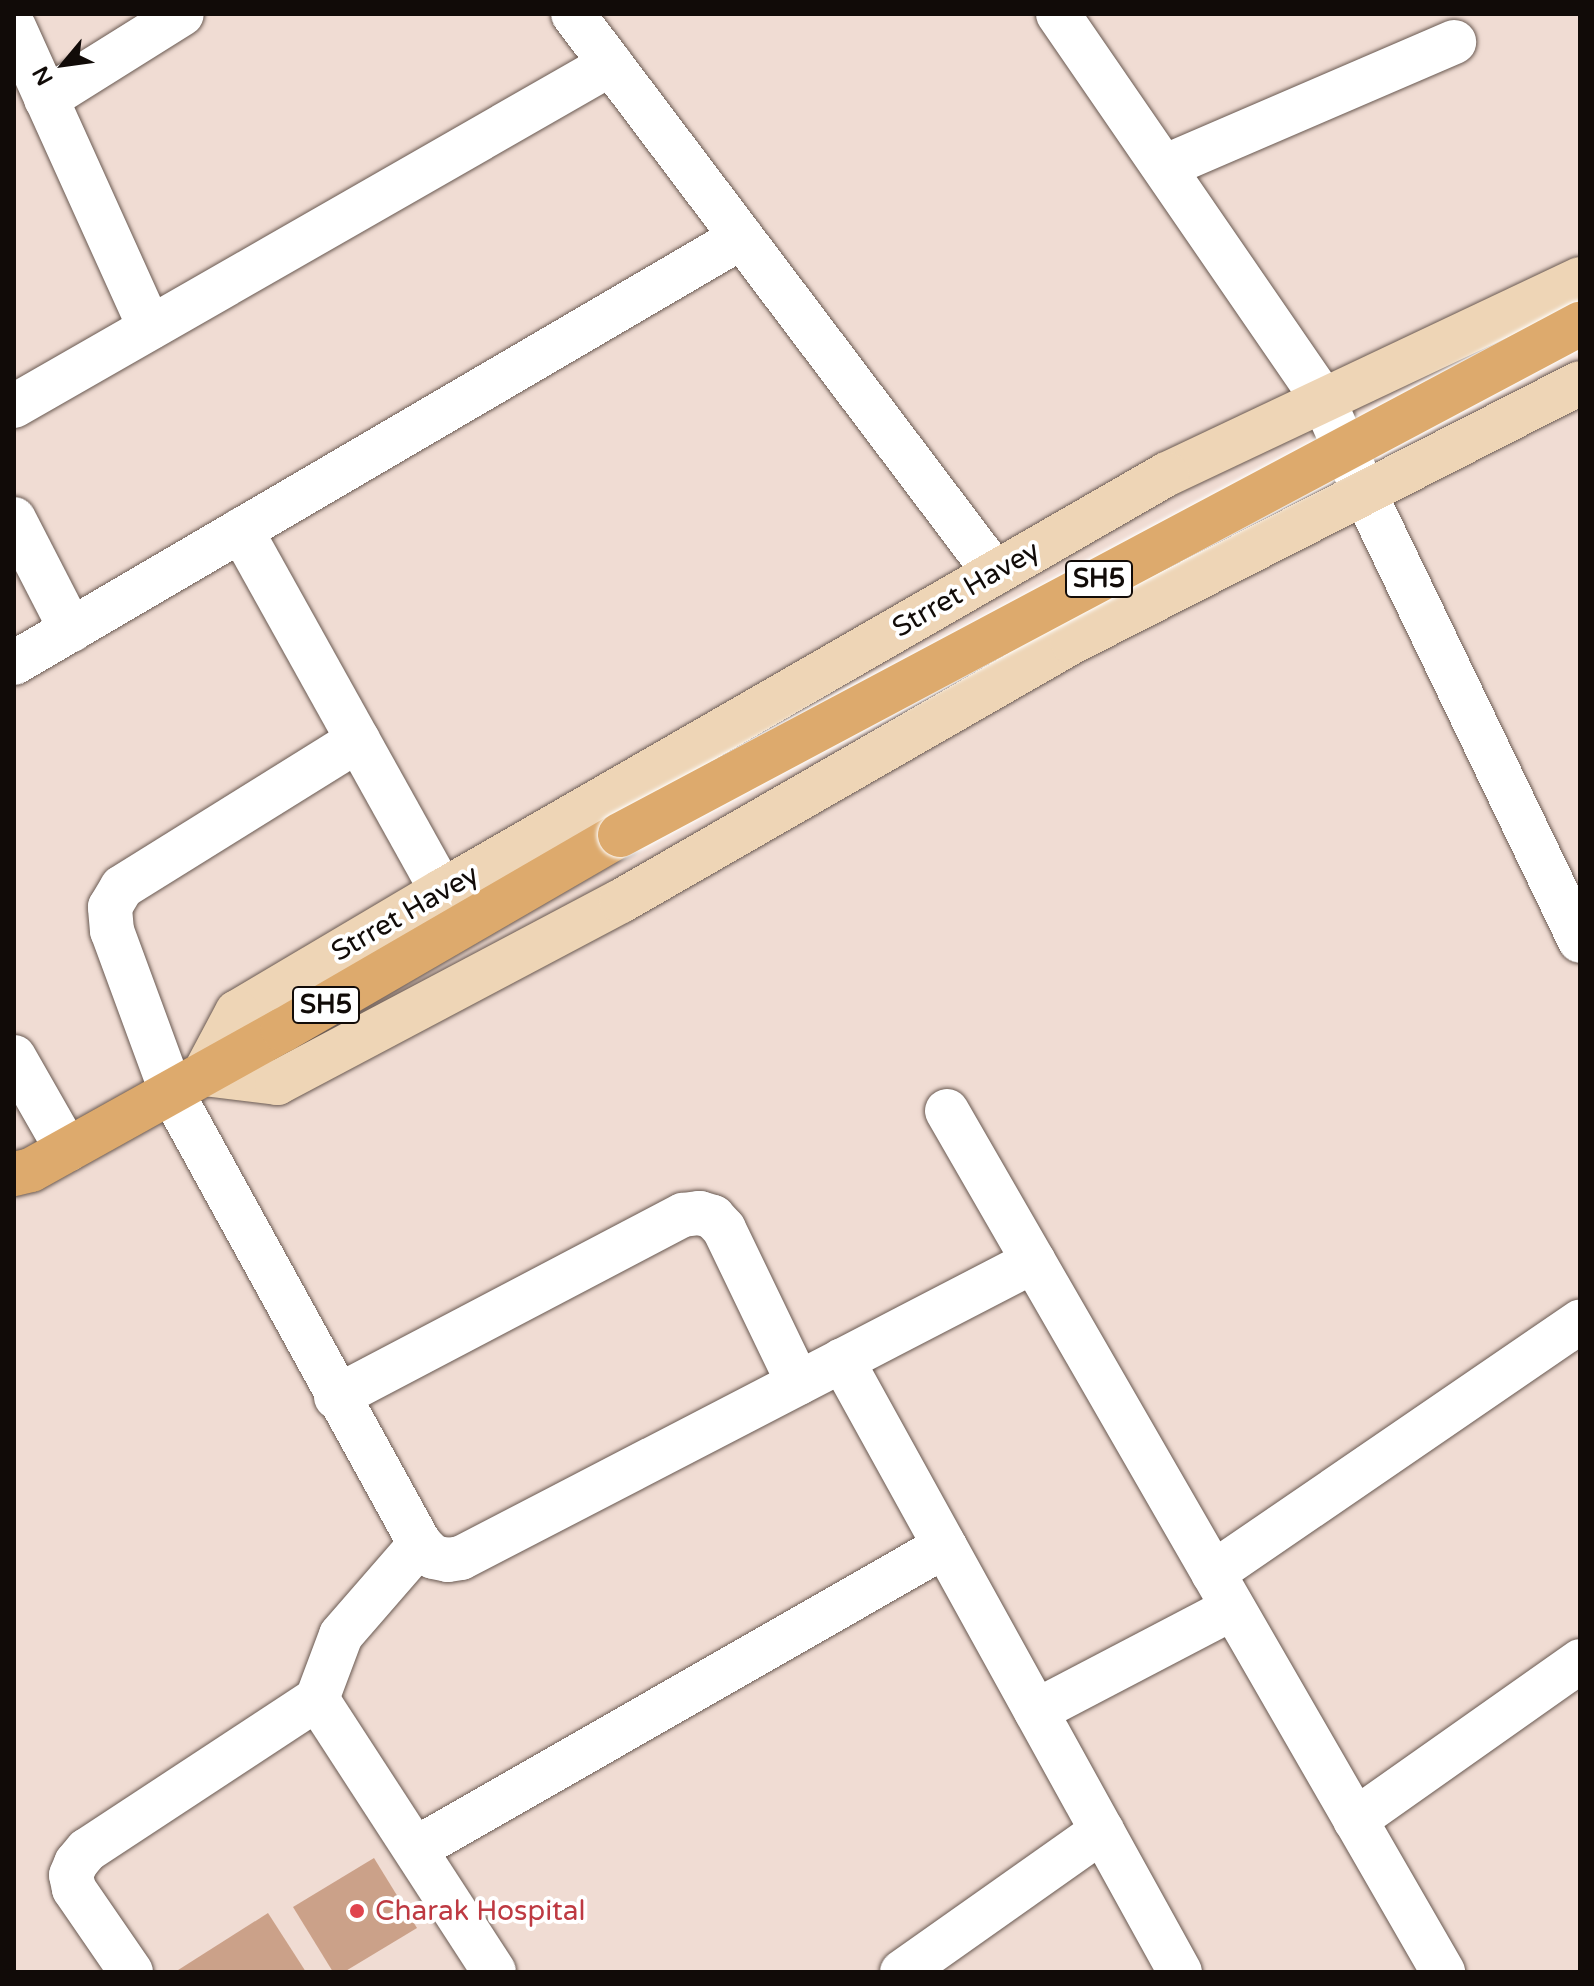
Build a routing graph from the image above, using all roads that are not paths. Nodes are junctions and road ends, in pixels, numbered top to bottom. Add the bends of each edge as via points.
1 (182, 14) edge
2 (573, 14) edge
3 (1073, 19) edge
4 (14, 27) edge
5 (1454, 42) dead end
6 (611, 64) junction
7 (46, 99) junction
8 (1164, 167) junction
9 (742, 237) junction
10 (1580, 279) edge
11 (1580, 324) edge
12 (150, 328) junction
13 (1580, 383) edge
14 (1323, 399) junction
15 (14, 406) edge
16 (1364, 492) junction
17 (14, 519) edge
18 (241, 530) junction
19 (995, 573) junction
20 (71, 630) junction
21 (14, 663) edge
22 (358, 740) junction
23 (442, 891) junction
24 (1580, 941) edge
25 (14, 1057) edge
26 (188, 1082) junction
27 (947, 1111) dead end
28 (31, 1171) edge
29 (1034, 1261) junction
30 (1580, 1322) edge
31 (842, 1360) junction
32 (798, 1383) junction
33 (336, 1397) junction
34 (420, 1544) junction
35 (945, 1546) junction
36 (1223, 1590) junction
37 (1580, 1661) edge
38 (317, 1699) junction
39 (1036, 1711) junction
40 (1355, 1820) junction
41 (1102, 1831) junction
42 (417, 1848) junction
43 (131, 1972) edge
44 (494, 1972) edge
45 (902, 1972) edge
46 (1180, 1972) edge
47 (1443, 1972) edge

1 - 7 street
2 - 6 street
3 - 8 street
4 - 7 street
5 - 8 street
6 - 9 street
6 - 12 street
7 - 12 street
8 - 14 street
9 - 18 street
9 - 19 street
10 - 14 street, Strret Havey
11 - 26 main road, SH5, bridge via 620,835
12 - 15 street
13 - 16 street
14 - 16 street
14 - 19 street, Strret Havey via 1167,474
16 - 24 street
16 - 26 street via 1072,642 621,901 277,1083
17 - 20 street
18 - 20 street
18 - 22 street
19 - 23 street, Strret Havey
20 - 21 street
22 - 23 street
22 - 26 street via 122,887 110,907 112,931
23 - 26 street, Strret Havey via 237,1012
25 - 28 street
26 - 28 main road, SH5
26 - 33 street
27 - 29 street
29 - 31 street
29 - 36 street
30 - 36 street
31 - 32 street
31 - 35 street
32 - 33 street via 724,1229 700,1213 683,1215
32 - 34 street via 461,1558 433,1557
33 - 34 street
34 - 38 street via 341,1635
35 - 39 street
35 - 42 street
36 - 39 street
36 - 40 street
37 - 40 street
38 - 42 street
38 - 43 street via 87,1850 76,1863 71,1875 74,1889
39 - 41 street
40 - 47 street
41 - 45 street
41 - 46 street
42 - 44 street

